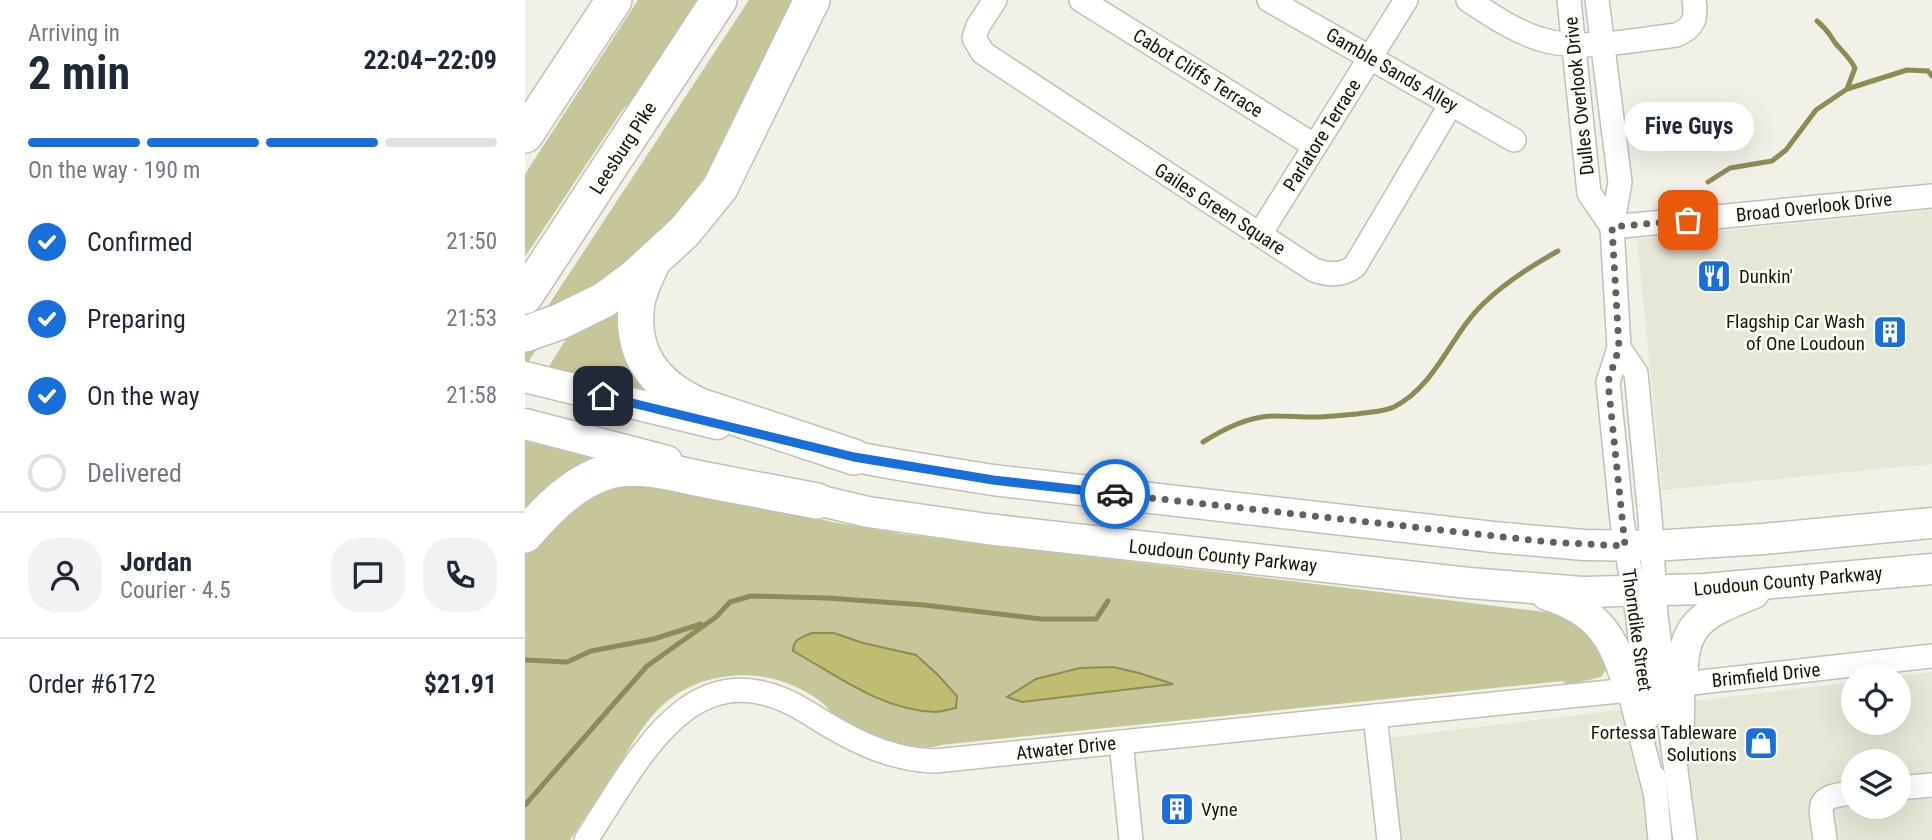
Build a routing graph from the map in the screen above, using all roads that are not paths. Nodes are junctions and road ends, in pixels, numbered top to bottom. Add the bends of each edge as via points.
1 (614, 0) edge
2 (719, 0) edge
3 (812, 0) edge
4 (995, 0) edge
5 (1081, 0) edge
6 (1269, 0) edge
7 (1406, 0) edge
8 (1468, 0) edge
9 (1569, 0) edge
10 (1597, 0) edge
11 (1695, 0) edge
12 (1573, 44) junction
13 (1603, 45) junction
14 (1370, 58) junction
15 (1451, 104) junction
16 (525, 135) edge
17 (1514, 141) dead end
18 (1315, 146) junction
19 (1932, 196) edge
20 (1612, 227) junction
21 (1260, 234) junction
22 (653, 261) junction
23 (525, 296) edge
24 (525, 334) edge
25 (525, 377) edge
26 (525, 424) edge
27 (854, 457) junction
28 (817, 501) junction
29 (1932, 523) edge
30 (525, 535) edge
31 (1638, 546) junction
32 (1932, 569) edge
33 (1779, 583) junction
34 (1520, 587) junction
35 (1644, 591) junction
36 (1932, 656) edge
37 (1683, 684) junction
38 (1629, 690) junction
39 (1375, 716) junction
40 (1121, 742) junction
41 (1932, 785) edge
42 (1911, 787) edge
43 (1678, 788) junction
44 (1655, 792) junction
45 (1841, 794) edge
46 (586, 840) edge
47 (1131, 840) edge
48 (1388, 840) edge
49 (1660, 840) edge
50 (1685, 840) edge
51 (1825, 840) edge

1 - 16 highway
2 - 23 highway, Leesburg Pike
3 - 22 highway via 720,188
4 - 21 street, Gailes Green Square via 974,38 983,53
5 - 18 street, Cabot Cliffs Terrace
6 - 14 street, Gamble Sands Alley
7 - 14 street, Parlatore Terrace
8 - 12 street via 1534,37
9 - 12 street, Dulles Overlook Drive
10 - 13 street, Dulles Overlook Drive
11 - 13 street via 1696,17 1684,32
12 - 13 street
12 - 20 street, Dulles Overlook Drive via 1589,193
13 - 20 street, Dulles Overlook Drive via 1620,182
14 - 15 street, Gamble Sands Alley
14 - 18 street, Parlatore Terrace
15 - 17 street, Gamble Sands Alley
15 - 21 street, Gailes Green Square via 1349,271 1314,270
18 - 21 street, Parlatore Terrace
19 - 20 street, Broad Overlook Drive
20 - 31 street, Dulles Overlook Drive via 1619,348 1636,373
22 - 24 highway via 604,300
22 - 27 highway via 637,302 636,319 642,355 652,372 680,397
25 - 27 main road
26 - 28 main road, Loudoun County Parkway
27 - 31 main road via 993,480 1535,541
28 - 30 highway via 653,470 618,470 573,488
28 - 34 main road, Loudoun County Parkway via 987,529
29 - 31 main road
31 - 35 street, Thorndike Street
32 - 33 main road, Loudoun County Parkway
33 - 35 main road, Loudoun County Parkway
33 - 37 main road via 1701,618 1684,649
34 - 35 main road, Loudoun County Parkway
34 - 38 main road via 1572,606 1601,626 1615,647
35 - 43 street, Thorndike Street via 1656,616
35 - 44 street, Thorndike Street via 1638,619
36 - 37 street, Brimfield Drive
37 - 43 street
38 - 39 street, Atwater Drive
38 - 44 street
39 - 40 street, Atwater Drive
39 - 48 street
40 - 46 street, Atwater Drive via 915,761 847,737 785,699 752,691 714,694 693,703 663,727
40 - 47 street
41 - 42 street
43 - 50 street, Thorndike Street
44 - 49 street, Thorndike Street
45 - 51 street via 1825,798 1821,806

